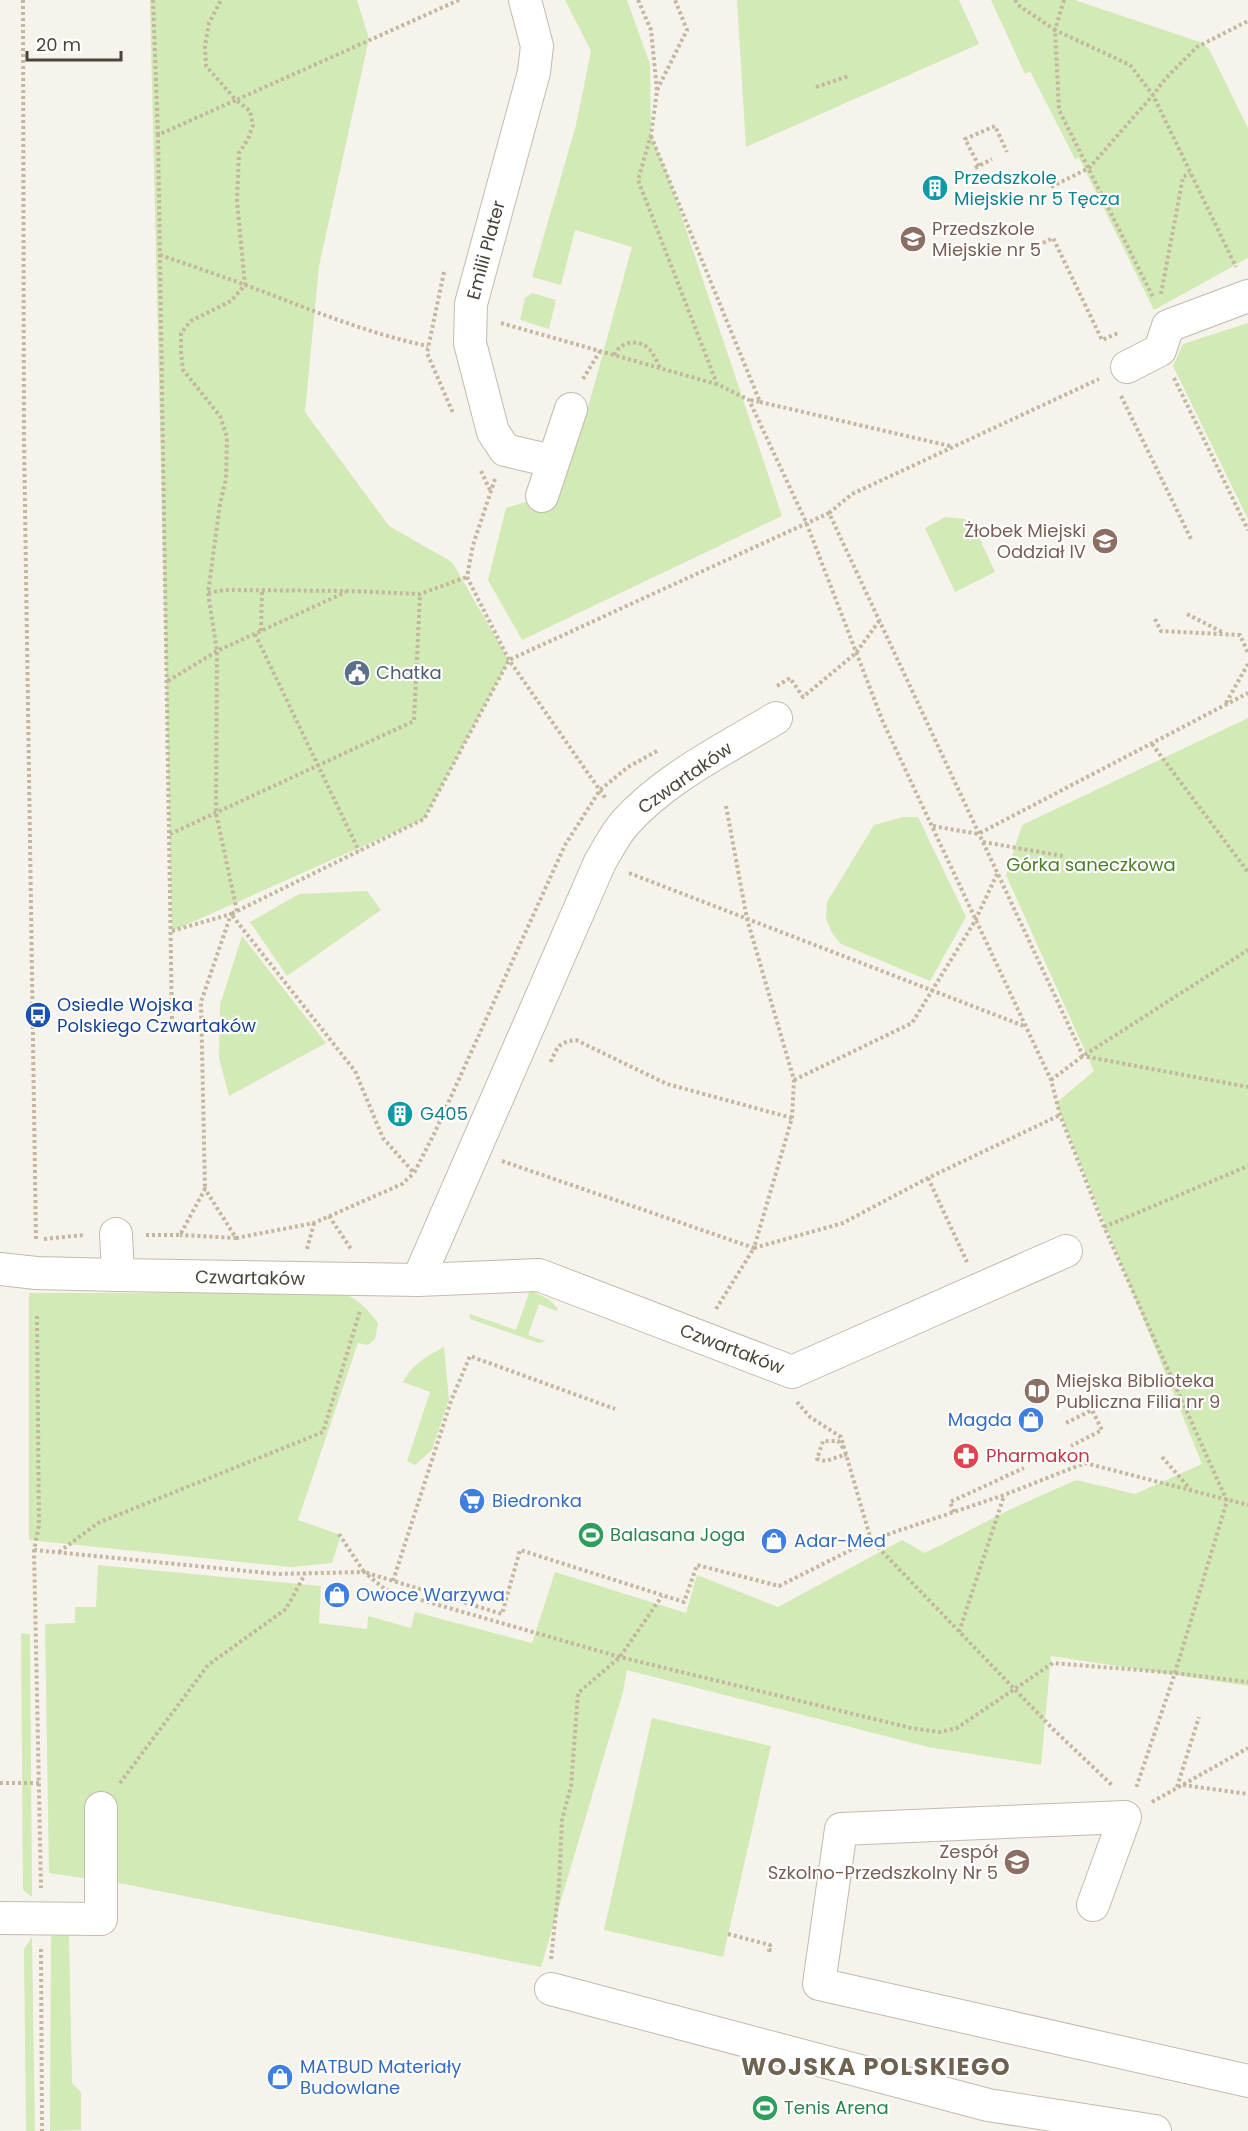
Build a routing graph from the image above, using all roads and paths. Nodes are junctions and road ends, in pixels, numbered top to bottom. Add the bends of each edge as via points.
1 (23, 0) edge
2 (153, 0) edge
3 (221, 0) edge
4 (459, 0) edge
5 (525, 0) edge
6 (638, 0) edge
7 (675, 0) edge
8 (1015, 0) edge
9 (1065, 0) edge
10 (1248, 21) edge
11 (1055, 30) junction
12 (849, 76) dead end
13 (816, 87) dead end
14 (657, 91) junction
15 (1153, 95) junction
16 (236, 100) junction
17 (158, 135) junction
18 (651, 135) junction
19 (1007, 152) dead end
20 (992, 159) dead end
21 (1089, 168) junction
22 (1190, 172) junction
23 (1051, 187) dead end
24 (1043, 243) dead end
25 (160, 255) junction
26 (1243, 284) edge
27 (245, 285) junction
28 (471, 314) junction
29 (1121, 331) dead end
30 (428, 346) dead end
31 (1160, 350) junction
32 (600, 351) junction
33 (614, 355) junction
34 (660, 368) junction
35 (1118, 371) junction
36 (583, 379) dead end
37 (717, 384) junction
38 (749, 400) junction
39 (760, 402) junction
40 (571, 409) dead end
41 (951, 446) junction
42 (505, 450) junction
43 (552, 461) junction
44 (542, 496) dead end
45 (829, 513) junction
46 (806, 522) junction
47 (1248, 530) edge
48 (1192, 541) dead end
49 (467, 577) junction
50 (262, 590) junction
51 (350, 591) junction
52 (208, 593) junction
53 (420, 594) junction
54 (1187, 614) dead end
55 (1155, 619) dead end
56 (879, 621) junction
57 (261, 631) junction
58 (255, 634) junction
59 (1225, 634) junction
60 (217, 651) junction
61 (1248, 652) edge
62 (856, 653) junction
63 (509, 660) junction
64 (1248, 664) edge
65 (790, 678) dead end
66 (168, 681) junction
67 (1248, 693) edge
68 (1225, 704) junction
69 (776, 718) dead end
70 (1152, 744) junction
71 (318, 766) junction
72 (600, 790) junction
73 (726, 806) dead end
74 (216, 813) junction
75 (624, 824) junction
76 (932, 826) junction
77 (170, 834) junction
78 (978, 834) junction
79 (983, 842) junction
80 (359, 851) junction
81 (1063, 856) dead end
82 (600, 862) junction
83 (1248, 872) edge
84 (998, 874) junction
85 (237, 911) junction
86 (231, 914) junction
87 (747, 919) junction
88 (975, 921) junction
89 (172, 931) junction
90 (1248, 950) edge
91 (932, 990) junction
92 (172, 1025) dead end
93 (1024, 1026) junction
94 (1083, 1056) junction
95 (548, 1069) dead end
96 (794, 1080) junction
97 (1051, 1080) junction
98 (1248, 1088) edge
99 (1060, 1115) junction
100 (792, 1118) junction
101 (504, 1161) dead end
102 (1248, 1166) edge
103 (414, 1173) junction
104 (928, 1178) junction
105 (206, 1190) junction
106 (329, 1216) junction
107 (314, 1223) junction
108 (1104, 1227) junction
109 (116, 1234) dead end
110 (147, 1235) dead end
111 (180, 1235) junction
112 (236, 1238) junction
113 (36, 1247) dead end
114 (754, 1248) junction
115 (307, 1251) dead end
116 (1066, 1251) dead end
117 (353, 1252) dead end
118 (0, 1269) edge
119 (118, 1275) junction
120 (418, 1280) junction
121 (980, 1289) junction
122 (362, 1306) dead end
123 (37, 1316) dead end
124 (711, 1317) dead end
125 (615, 1409) dead end
126 (810, 1417) dead end
127 (1066, 1423) dead end
128 (1071, 1446) dead end
129 (846, 1454) junction
130 (1162, 1457) dead end
131 (1024, 1468) dead end
132 (1193, 1492) junction
133 (1004, 1496) junction
134 (1227, 1501) junction
135 (1248, 1505) edge
136 (954, 1512) junction
137 (339, 1534) dead end
138 (871, 1540) junction
139 (34, 1550) junction
140 (58, 1553) junction
141 (364, 1572) junction
142 (306, 1574) junction
143 (393, 1581) junction
144 (662, 1596) junction
145 (959, 1632) junction
146 (620, 1657) junction
147 (1175, 1672) junction
148 (1248, 1682) edge
149 (1015, 1688) junction
150 (1199, 1716) dead end
151 (1248, 1748) edge
152 (0, 1783) edge
153 (39, 1783) junction
154 (1182, 1785) junction
155 (1176, 1788) junction
156 (1248, 1794) edge
157 (101, 1808) joint
158 (1128, 1810) junction
159 (1093, 1905) dead end
160 (0, 1918) edge
161 (41, 1918) junction
162 (728, 1934) dead end
163 (773, 1950) dead end
164 (551, 1989) joint
165 (1248, 2081) edge
166 (42, 2131) edge
167 (1155, 2131) edge

1 - 113 path via 24,428
2 - 17 path
3 - 16 path via 209,23 206,66
4 - 16 path
5 - 28 street, Emilii Plater via 537,46 534,72
6 - 14 path via 651,30
7 - 14 path via 687,30
8 - 11 path
9 - 11 path
10 - 15 path via 1197,47
11 - 15 path via 1130,65
11 - 21 path via 1059,110
12 - 13 path
14 - 18 path
15 - 21 path
15 - 22 path
16 - 17 path
16 - 27 path via 250,111 253,125 239,153 237,201
17 - 25 path
18 - 37 path via 638,180
18 - 39 path
19 - 20 path via 995,126 965,139 977,167
21 - 22 path via 1158,307 1183,177
21 - 23 path
22 - 26 path
24 - 29 path via 1053,238 1102,340
25 - 27 path
25 - 66 path
26 - 31 street via 1168,326
27 - 30 path via 337,321
27 - 52 path via 231,301 191,321 181,333 183,370 220,416 227,437 226,479
28 - 32 path
28 - 42 street, Emilii Plater via 470,342 493,432
31 - 35 street
31 - 47 path
32 - 33 path
32 - 36 path
33 - 34 path
33 - 34 path via 620,346 639,343 652,353
34 - 37 path
35 - 41 path
35 - 48 path
37 - 38 path
38 - 39 path
38 - 46 path
39 - 41 path
40 - 43 street
41 - 45 path via 852,494
42 - 43 street
42 - 49 path via 472,545
43 - 44 street
45 - 46 path
45 - 56 path
46 - 62 path
46 - 63 path
49 - 53 path
49 - 63 path
50 - 51 path
50 - 52 path
50 - 57 path
51 - 53 path
51 - 57 path
52 - 60 path
53 - 71 path via 414,721
54 - 59 path
55 - 59 path via 1161,631
56 - 62 path
56 - 78 path
57 - 58 path
58 - 60 path
58 - 71 path
59 - 61 path via 1240,634
60 - 66 path
60 - 74 path
62 - 65 path via 803,697
62 - 76 path via 883,722
63 - 72 path
63 - 80 path via 424,819
64 - 68 path
66 - 77 path
67 - 68 path
68 - 70 path
69 - 75 street, Czwartaków via 682,776 648,800
70 - 78 path
70 - 83 path
71 - 74 path
71 - 80 path
72 - 75 path
72 - 103 path via 565,845
73 - 87 path
74 - 77 path
74 - 85 path
75 - 82 street, Czwartaków
76 - 78 path
76 - 88 path
77 - 89 path
78 - 79 path
79 - 81 path
79 - 84 path
80 - 85 path
82 - 87 path
82 - 120 street, Czwartaków
84 - 88 path
84 - 94 path
85 - 86 path
86 - 89 path
86 - 103 path via 355,1071 383,1138
86 - 105 path via 201,1002
87 - 91 path
87 - 96 path
88 - 91 path
88 - 93 path
89 - 92 path
90 - 94 path
91 - 93 path
91 - 96 path via 912,1023
93 - 97 path
94 - 97 path
94 - 98 path
95 - 100 path via 557,1048 576,1040 667,1084
96 - 100 path
97 - 99 path
99 - 104 path
99 - 108 path
100 - 114 path
101 - 114 path
102 - 108 path
103 - 106 path via 402,1184
104 - 114 path via 843,1223
104 - 121 path
105 - 111 path
105 - 112 path
106 - 107 path
106 - 117 path
107 - 112 path
107 - 115 path
108 - 134 path
109 - 119 street
110 - 111 path
111 - 112 path
114 - 124 path
116 - 121 street, Czwartaków
118 - 119 street, Czwartaków
119 - 120 street, Czwartaków
120 - 121 street, Czwartaków via 539,1275 792,1372
122 - 140 path via 323,1432 98,1523
123 - 139 path via 39,1525
125 - 143 path via 470,1356 451,1401
126 - 129 path via 841,1437
127 - 128 path via 1092,1410 1102,1430
129 - 129 path via 826,1461 817,1459 824,1441 838,1441
129 - 138 path
130 - 132 path
131 - 136 path via 950,1502
132 - 133 path via 1085,1462
132 - 134 path
133 - 136 path
133 - 145 path
134 - 135 path
134 - 147 path
136 - 138 path
137 - 141 path
138 - 144 path via 779,1586 697,1565 684,1602
138 - 145 path
139 - 140 path
139 - 153 path
140 - 142 path
141 - 142 path
141 - 143 path
141 - 146 path via 386,1590
142 - 157 path via 286,1609 208,1665
143 - 144 path via 501,1614 520,1550
144 - 146 path
145 - 149 path
146 - 149 path via 940,1732 957,1728
146 - 164 path via 578,1693 571,1786 562,1821
147 - 148 path
147 - 149 path via 1053,1663
147 - 158 path
149 - 158 path
150 - 155 path
151 - 154 path
152 - 153 path
153 - 161 path
154 - 155 path
154 - 156 path
155 - 158 path
157 - 161 street via 101,1919
158 - 159 street
158 - 165 street via 842,1829 819,1984
160 - 161 street
161 - 166 path
162 - 163 path via 770,1945
164 - 167 street via 988,2105

